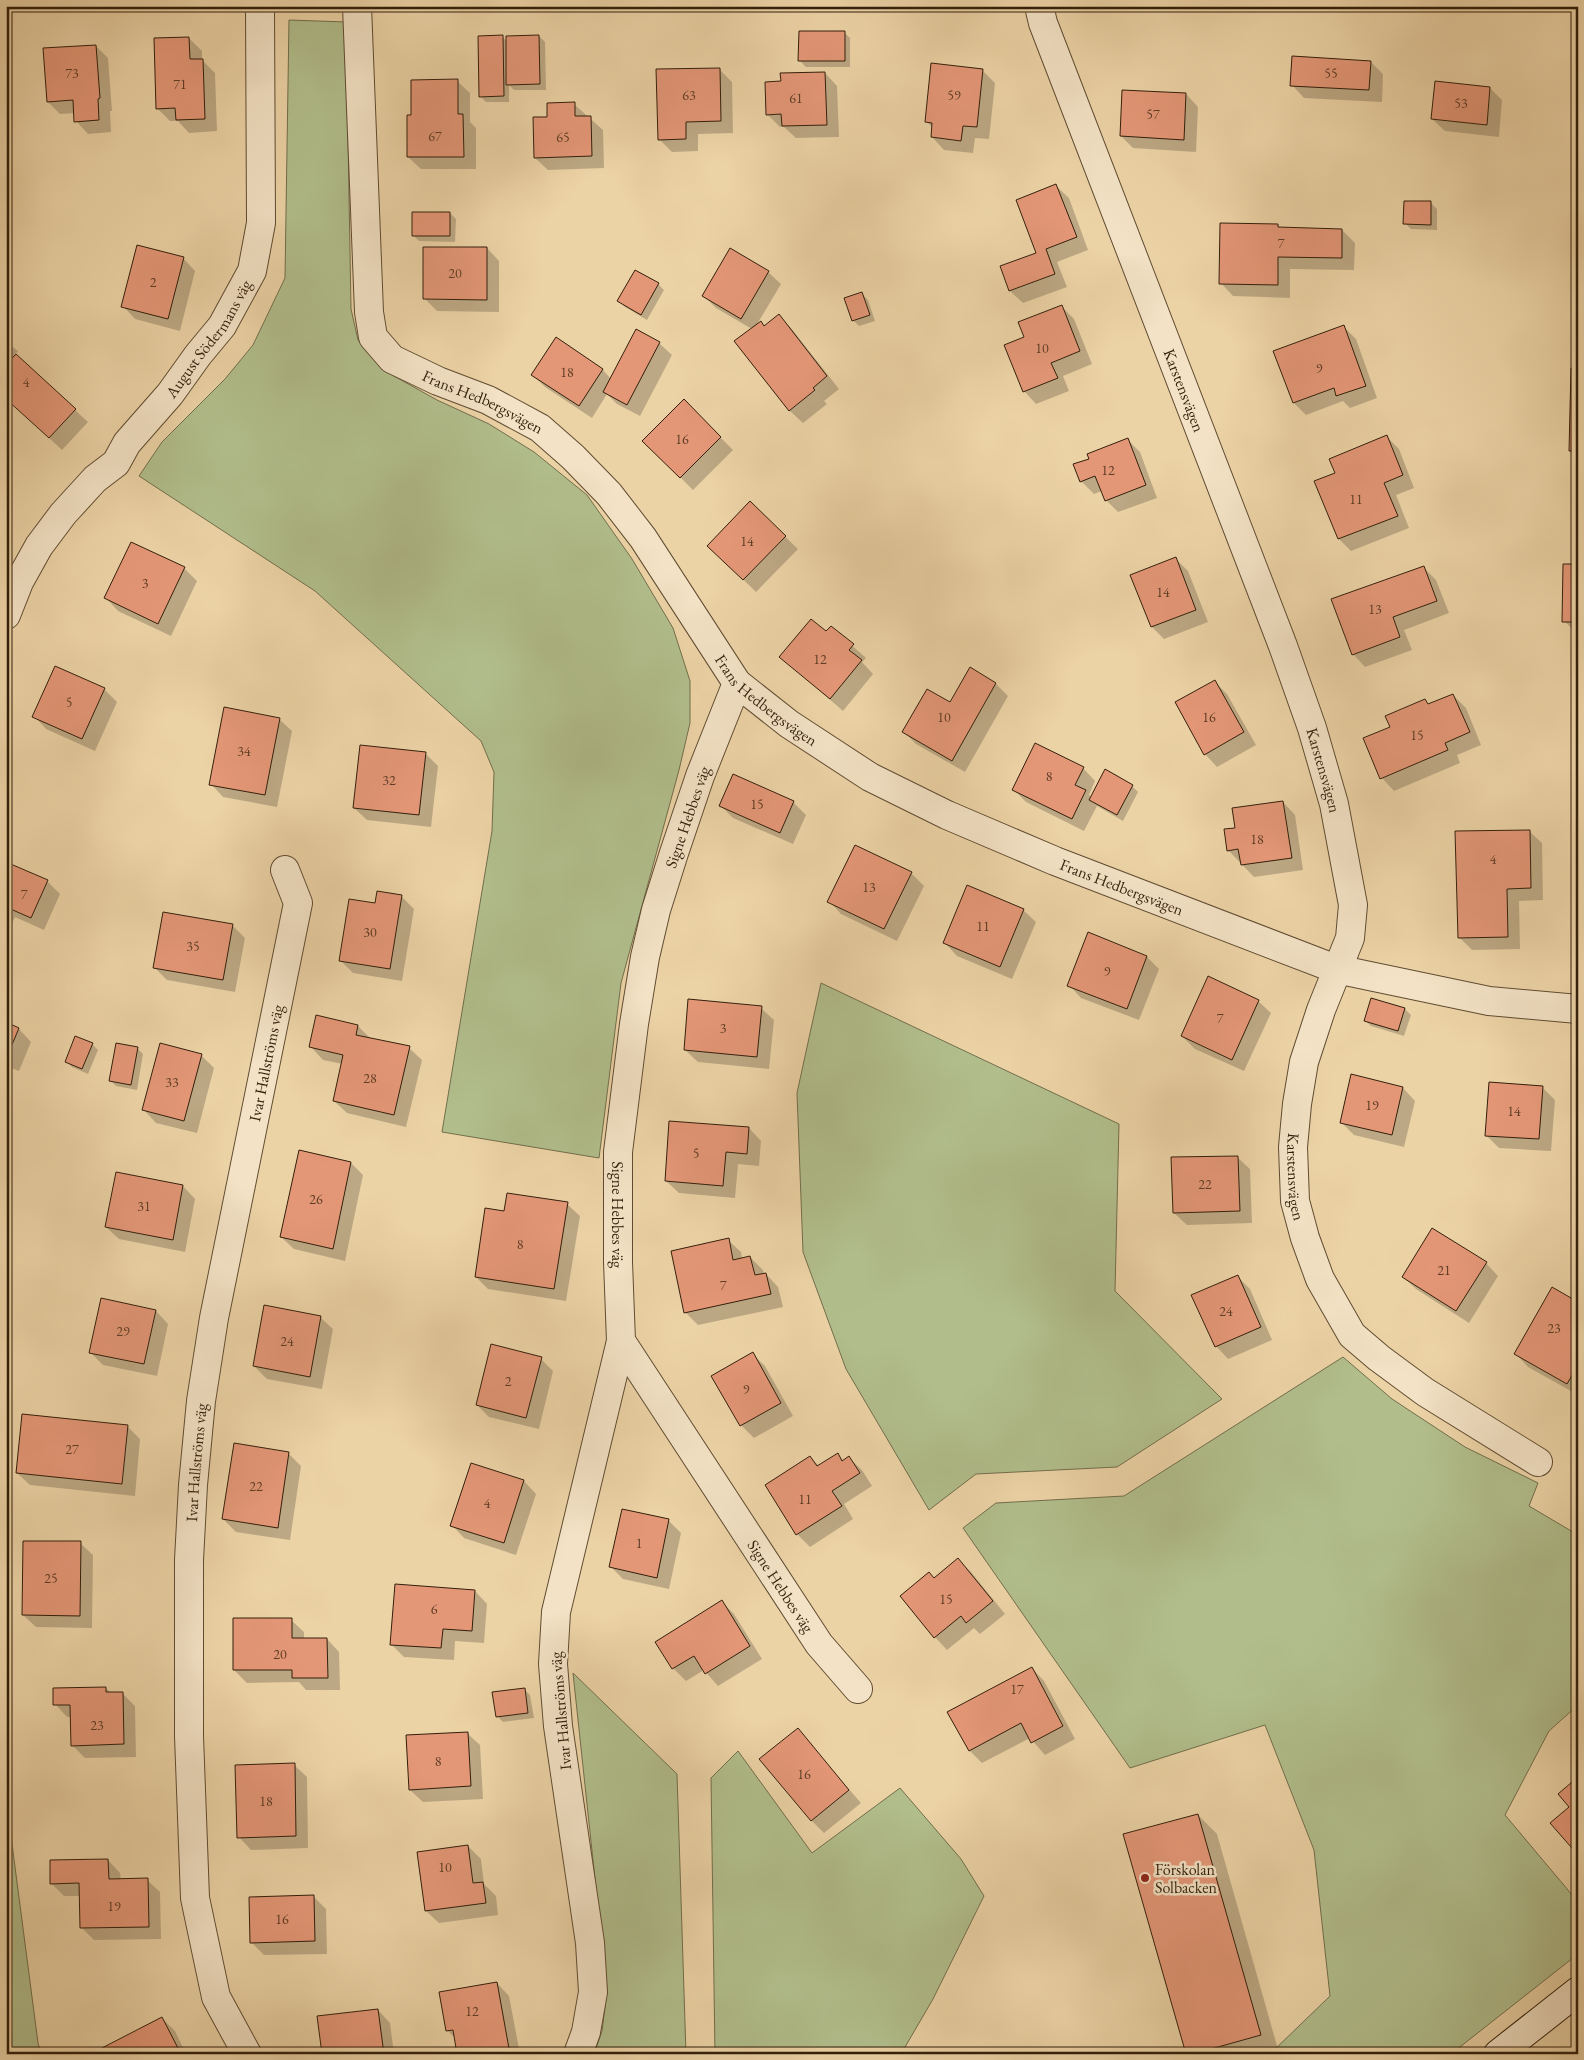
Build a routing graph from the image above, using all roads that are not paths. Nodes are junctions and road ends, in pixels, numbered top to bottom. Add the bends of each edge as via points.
1 (260, 6) edge
2 (357, 6) edge
3 (1039, 6) edge
4 (6, 615) edge
5 (737, 683) junction
6 (285, 870) dead end
7 (1336, 969) junction
8 (1578, 1009) edge
9 (620, 1341) junction
10 (1538, 1462) dead end
11 (858, 1689) dead end
12 (1578, 1991) edge
13 (247, 2054) edge
14 (578, 2054) edge
15 (1498, 2054) edge

1 - 4 street, August Södermans väg via 261,223 252,270 222,326 170,394 127,443 116,463 95,480 38,546
2 - 5 street, Frans Hedbergsvägen via 369,312 373,337 392,359 488,400 540,428 573,457 609,494 643,538
3 - 7 street, Karstensvägen via 1312,728 1334,804 1353,905 1350,938
5 - 7 street, Frans Hedbergsvägen via 825,749 870,777 947,814 1055,860
5 - 9 street, Signe Hebbes väg via 674,853 645,957 618,1152
6 - 13 street, Ivar Hallströms väg via 298,903 214,1318 201,1401 189,1560 189,1736 194,1898 216,1997
7 - 8 street, Frans Hedbergsvägen via 1489,1001
7 - 10 street, Karstensvägen via 1304,1062 1292,1147 1296,1201 1320,1279 1352,1335 1379,1358 1441,1402
9 - 11 street, Signe Hebbes väg via 819,1644
9 - 14 street, Ivar Hallströms väg via 556,1612 553,1664 558,1726 590,1943 593,1992 586,2032
12 - 15 street

